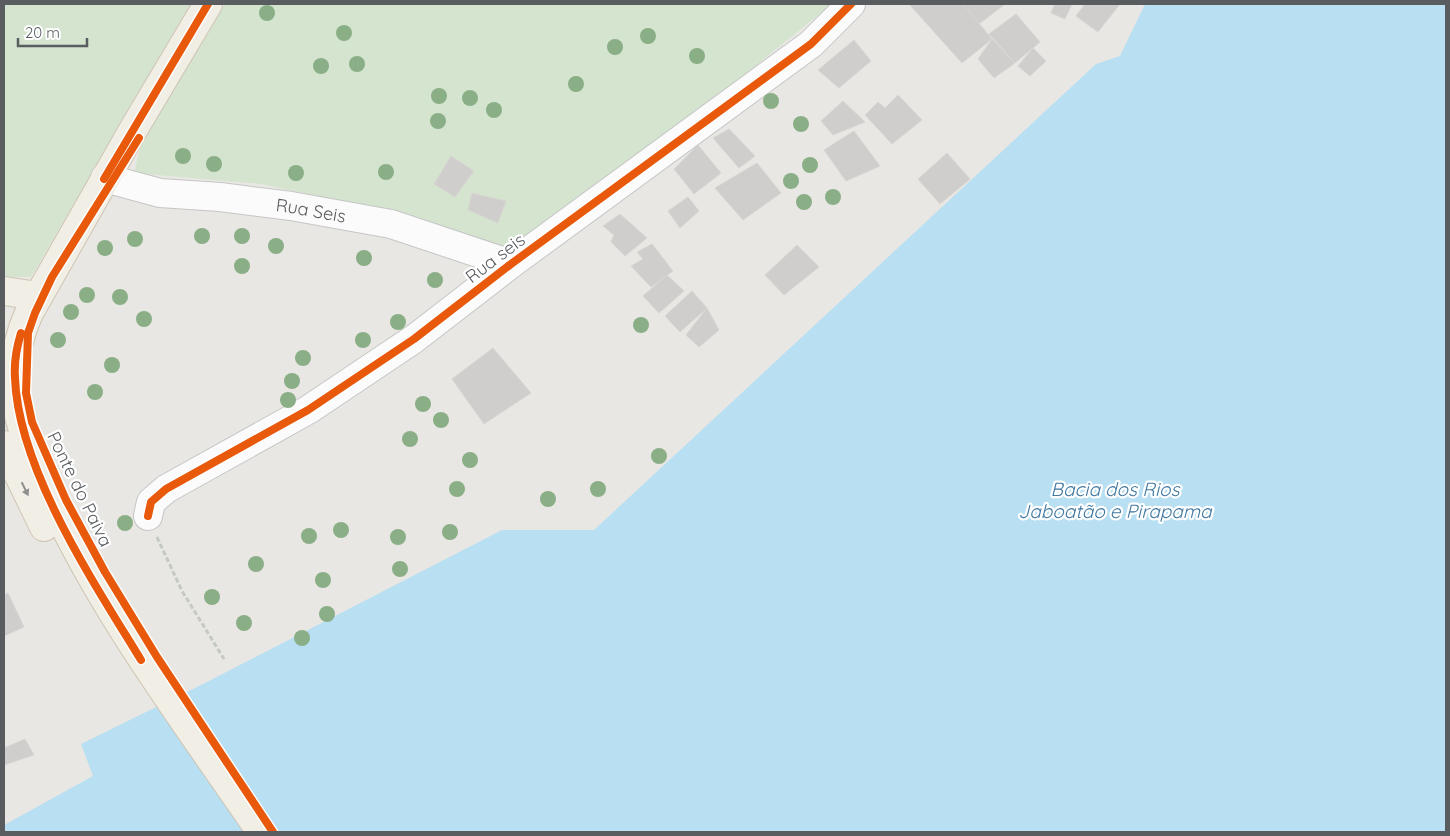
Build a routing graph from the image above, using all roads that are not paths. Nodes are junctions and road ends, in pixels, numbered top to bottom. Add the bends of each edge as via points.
1 (208, 4) edge
2 (851, 4) edge
3 (105, 178) junction
4 (511, 264) junction
5 (4, 291) edge
6 (38, 296) junction
7 (4, 445) edge
8 (148, 516) road end
9 (136, 664) junction
10 (243, 832) edge
11 (260, 832) edge

1 - 3 main road
2 - 4 street, Rua seis via 812,44
3 - 4 street, Rua Seis via 160,193 220,196 392,224
3 - 6 main road
4 - 8 street, Rua seis via 414,339 308,410 166,488 151,502
5 - 6 main road
6 - 9 main road via 20,334 14,376 23,432 60,520
7 -> 9 main road via 54,546
9 - 10 main road
9 - 11 main road

